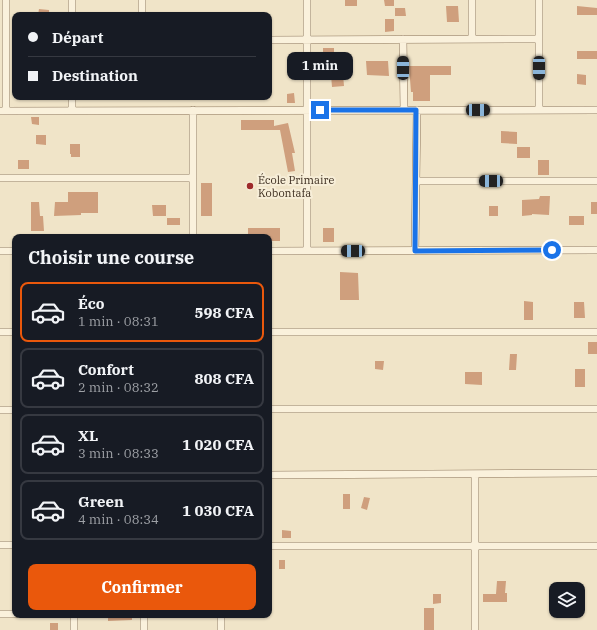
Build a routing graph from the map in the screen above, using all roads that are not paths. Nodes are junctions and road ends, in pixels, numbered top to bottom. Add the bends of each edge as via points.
1 (6, 0) edge
2 (72, 0) edge
3 (142, 0) edge
4 (306, 0) edge
5 (472, 0) edge
6 (539, 0) edge
7 (72, 12) edge
8 (142, 12) edge
9 (403, 39) junction
10 (472, 39) junction
11 (539, 39) junction
12 (272, 40) edge
13 (306, 40) junction
14 (72, 100) edge
15 (72, 110) junction
16 (193, 110) junction
17 (306, 110) junction
18 (404, 110) junction
19 (416, 110) junction
20 (539, 110) junction
21 (597, 110) edge
22 (3, 111) edge
23 (0, 178) edge
24 (193, 178) junction
25 (416, 181) junction
26 (597, 181) edge
27 (193, 234) edge
28 (597, 250) edge
29 (0, 251) edge
30 (12, 251) edge
31 (272, 251) edge
32 (307, 251) junction
33 (415, 251) junction
34 (0, 332) edge
35 (12, 332) edge
36 (272, 332) edge
37 (597, 332) edge
38 (597, 409) edge
39 (0, 410) edge
40 (12, 410) edge
41 (272, 410) edge
42 (597, 473) edge
43 (272, 474) edge
44 (475, 474) junction
45 (0, 545) edge
46 (12, 545) edge
47 (272, 546) edge
48 (475, 546) junction
49 (597, 546) edge
50 (0, 614) edge
51 (12, 614) edge
52 (74, 618) edge
53 (144, 618) edge
54 (221, 618) edge
55 (74, 630) edge
56 (144, 630) edge
57 (221, 630) edge
58 (475, 630) edge

1 - 22 street
2 - 7 street
3 - 8 street
4 - 13 street
5 - 10 street
6 - 11 street
9 - 10 street
9 - 13 street
9 - 18 street
10 - 11 street
11 - 20 street
12 - 13 street
13 - 17 street
14 - 15 street
15 - 16 street
15 - 22 street
16 - 17 street
16 - 24 street
17 - 18 street
17 - 32 street
18 - 19 street
19 - 20 street
19 - 25 street
20 - 21 street
23 - 24 street
24 - 27 street
25 - 26 street
25 - 33 street
28 - 33 street
29 - 30 street
31 - 32 street
32 - 33 street
34 - 35 street
36 - 37 street
38 - 41 street
39 - 40 street
42 - 44 street
43 - 44 street
44 - 48 street
45 - 46 street
47 - 48 street
48 - 49 street
48 - 58 street
50 - 51 street
52 - 55 street
53 - 56 street
54 - 57 street

